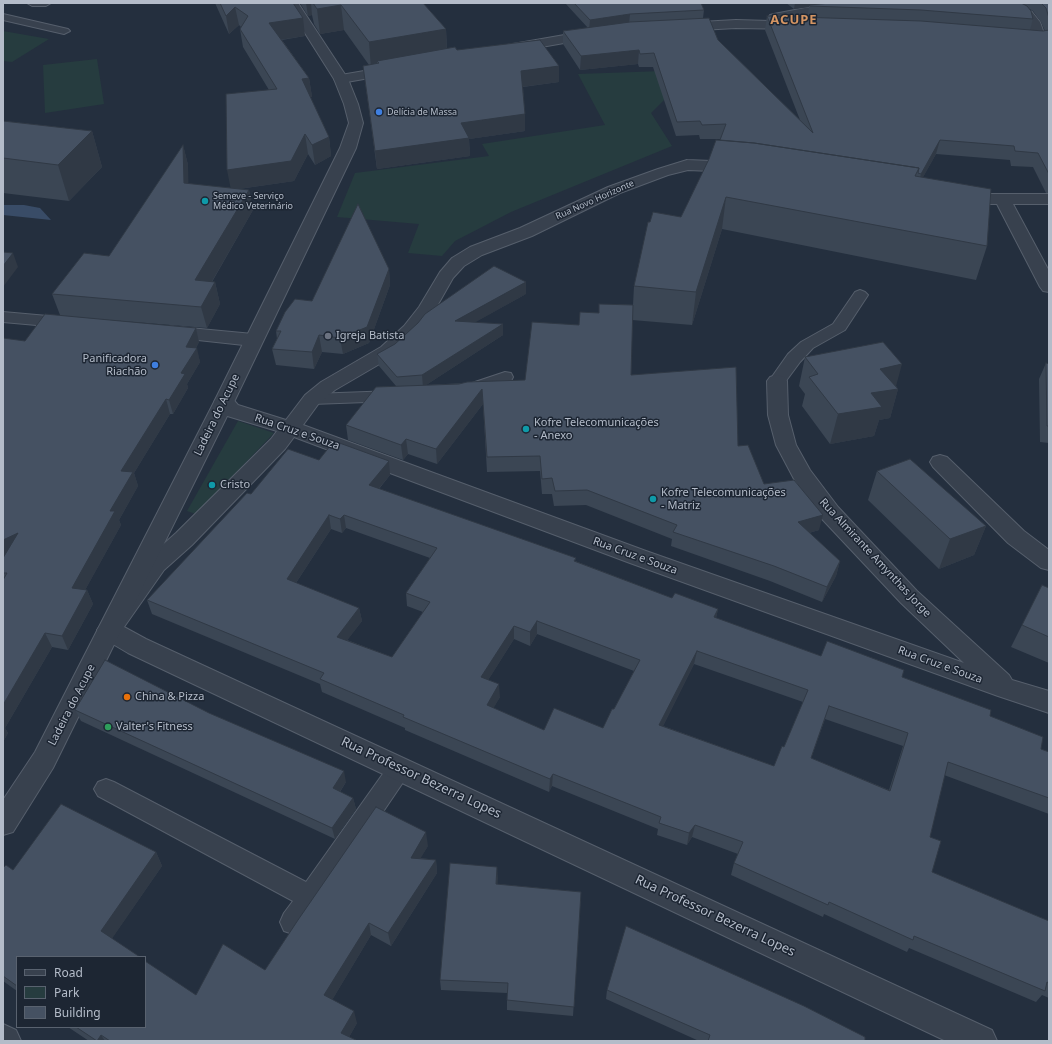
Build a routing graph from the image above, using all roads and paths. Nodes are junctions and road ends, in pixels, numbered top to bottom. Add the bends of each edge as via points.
1 (32, 3) edge
2 (46, 3) edge
3 (292, 3) edge
4 (896, 3) edge
5 (1004, 3) edge
6 (3, 17) edge
7 (736, 24) junction
8 (806, 25) edge
9 (671, 27) edge
10 (64, 31) dead end
11 (608, 33) edge
12 (1006, 36) edge
13 (497, 51) edge
14 (403, 68) edge
15 (341, 79) junction
16 (749, 168) edge
17 (945, 198) edge
18 (1002, 199) junction
19 (1049, 199) edge
20 (1049, 287) edge
21 (860, 295) dead end
22 (3, 317) edge
23 (89, 325) edge
24 (151, 331) edge
25 (253, 340) junction
26 (505, 378) dead end
27 (777, 381) joint
28 (460, 392) edge
29 (407, 395) edge
30 (312, 399) junction
31 (224, 402) junction
32 (290, 428) junction
33 (940, 462) dead end
34 (1049, 562) edge
35 (109, 630) junction
36 (1007, 689) junction
37 (1049, 702) edge
38 (400, 768) junction
39 (106, 789) dead end
40 (3, 823) edge
41 (310, 897) junction
42 (293, 922) dead end
43 (981, 1041) edge

1 - 2 lane
3 - 15 street, Ladeira do Acupe via 311,20
4 - 7 street via 805,12
5 - 12 street via 1028,15 1034,22 1039,39
6 - 10 lane
7 - 8 street
7 - 9 street
11 - 13 street
14 - 15 street
15 - 25 street, Ladeira do Acupe via 356,123 348,148
16 - 30 street, Rua Novo Horizonte via 687,165 663,172 614,190 520,234 476,251 458,262 411,330 388,351 328,386
17 - 18 street
18 - 19 street
18 - 20 street
21 - 27 lane via 839,327 807,345
22 - 23 street
24 - 25 street
25 - 31 street, Ladeira do Acupe
26 - 28 lane
27 - 36 street, Rua Almirante Amynthas Jorge via 778,415 786,445 801,474 830,513 909,597
29 - 30 lane
30 - 32 street, Rua Novo Horizonte
31 - 32 street, Rua Cruz e Souza via 231,410
31 - 35 street, Ladeira do Acupe
32 - 35 street via 278,444 156,564
32 - 36 street, Rua Cruz e Souza via 638,557
33 - 34 street via 1016,537
35 - 38 street, Rua Professor Bezerra Lopes via 137,646
35 - 40 street, Ladeira do Acupe via 44,760
36 - 37 street, Rua Cruz e Souza
38 - 41 lane
38 - 43 street, Rua Professor Bezerra Lopes
39 - 41 lane
41 - 42 lane

